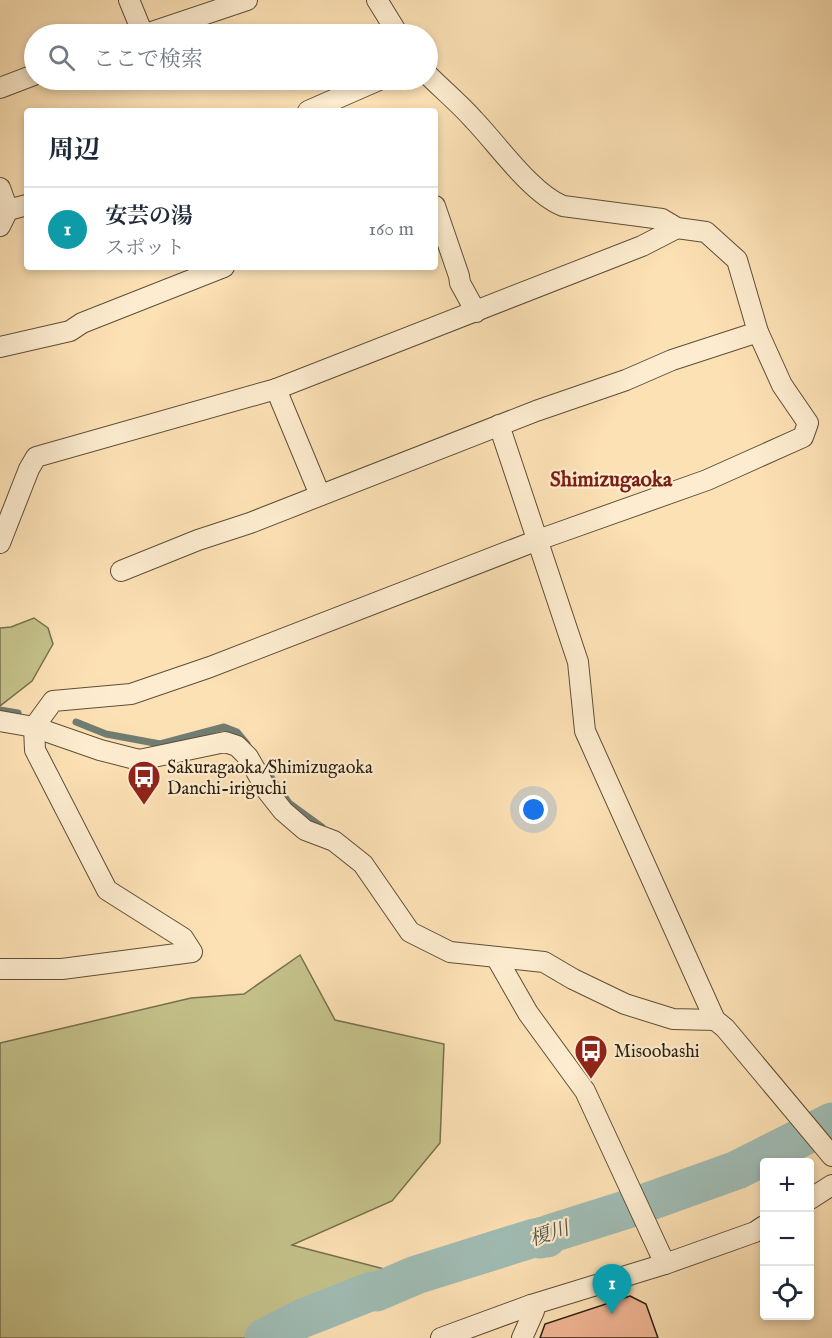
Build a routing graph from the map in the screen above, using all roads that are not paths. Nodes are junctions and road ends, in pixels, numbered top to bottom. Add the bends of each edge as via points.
1 (129, 0) edge
2 (247, 0) edge
3 (377, 0) edge
4 (140, 24) edge
5 (174, 24) edge
6 (392, 24) edge
7 (24, 79) edge
8 (438, 85) edge
9 (0, 88) edge
10 (357, 90) edge
11 (315, 108) edge
12 (0, 188) edge
13 (12, 214) edge
14 (438, 215) edge
15 (677, 228) junction
16 (209, 270) edge
17 (476, 312) junction
18 (758, 332) junction
19 (0, 347) edge
20 (276, 389) junction
21 (499, 425) junction
22 (320, 495) junction
23 (538, 540) junction
24 (0, 543) edge
25 (121, 570) dead end
26 (0, 721) edge
27 (34, 726) junction
28 (496, 957) junction
29 (4, 965) edge
30 (715, 1020) junction
31 (832, 1156) edge
32 (832, 1185) edge
33 (814, 1196) edge
34 (760, 1229) edge
35 (665, 1264) junction
36 (531, 1305) junction
37 (441, 1338) edge
38 (522, 1338) edge

1 - 4 street
2 - 5 street
3 - 6 street
7 - 9 street
8 - 15 street via 552,202 662,219
10 - 11 street
12 - 13 street
14 - 17 street via 460,284
15 - 17 street via 642,246
15 - 18 street via 706,232 737,260
16 - 19 street via 70,331
17 - 20 street
18 - 21 street
18 - 23 street via 782,385 808,423 803,437 707,480
20 - 22 street
20 - 24 street via 36,457
21 - 22 street
21 - 23 street
22 - 25 street
23 - 27 street via 131,694 53,701
23 - 30 street via 579,662 585,731
26 - 27 street
27 - 28 street via 139,760 225,742 237,746 283,811 305,830 334,841 363,864 410,932 450,952
27 - 29 street via 35,750 107,890 183,938 192,952 62,969
28 - 30 street via 544,962 625,1004 673,1019
28 - 35 street via 528,1013 585,1091
30 - 31 street
32 - 33 street
34 - 35 street
35 - 36 street
36 - 37 street
36 - 38 street via 534,1311

